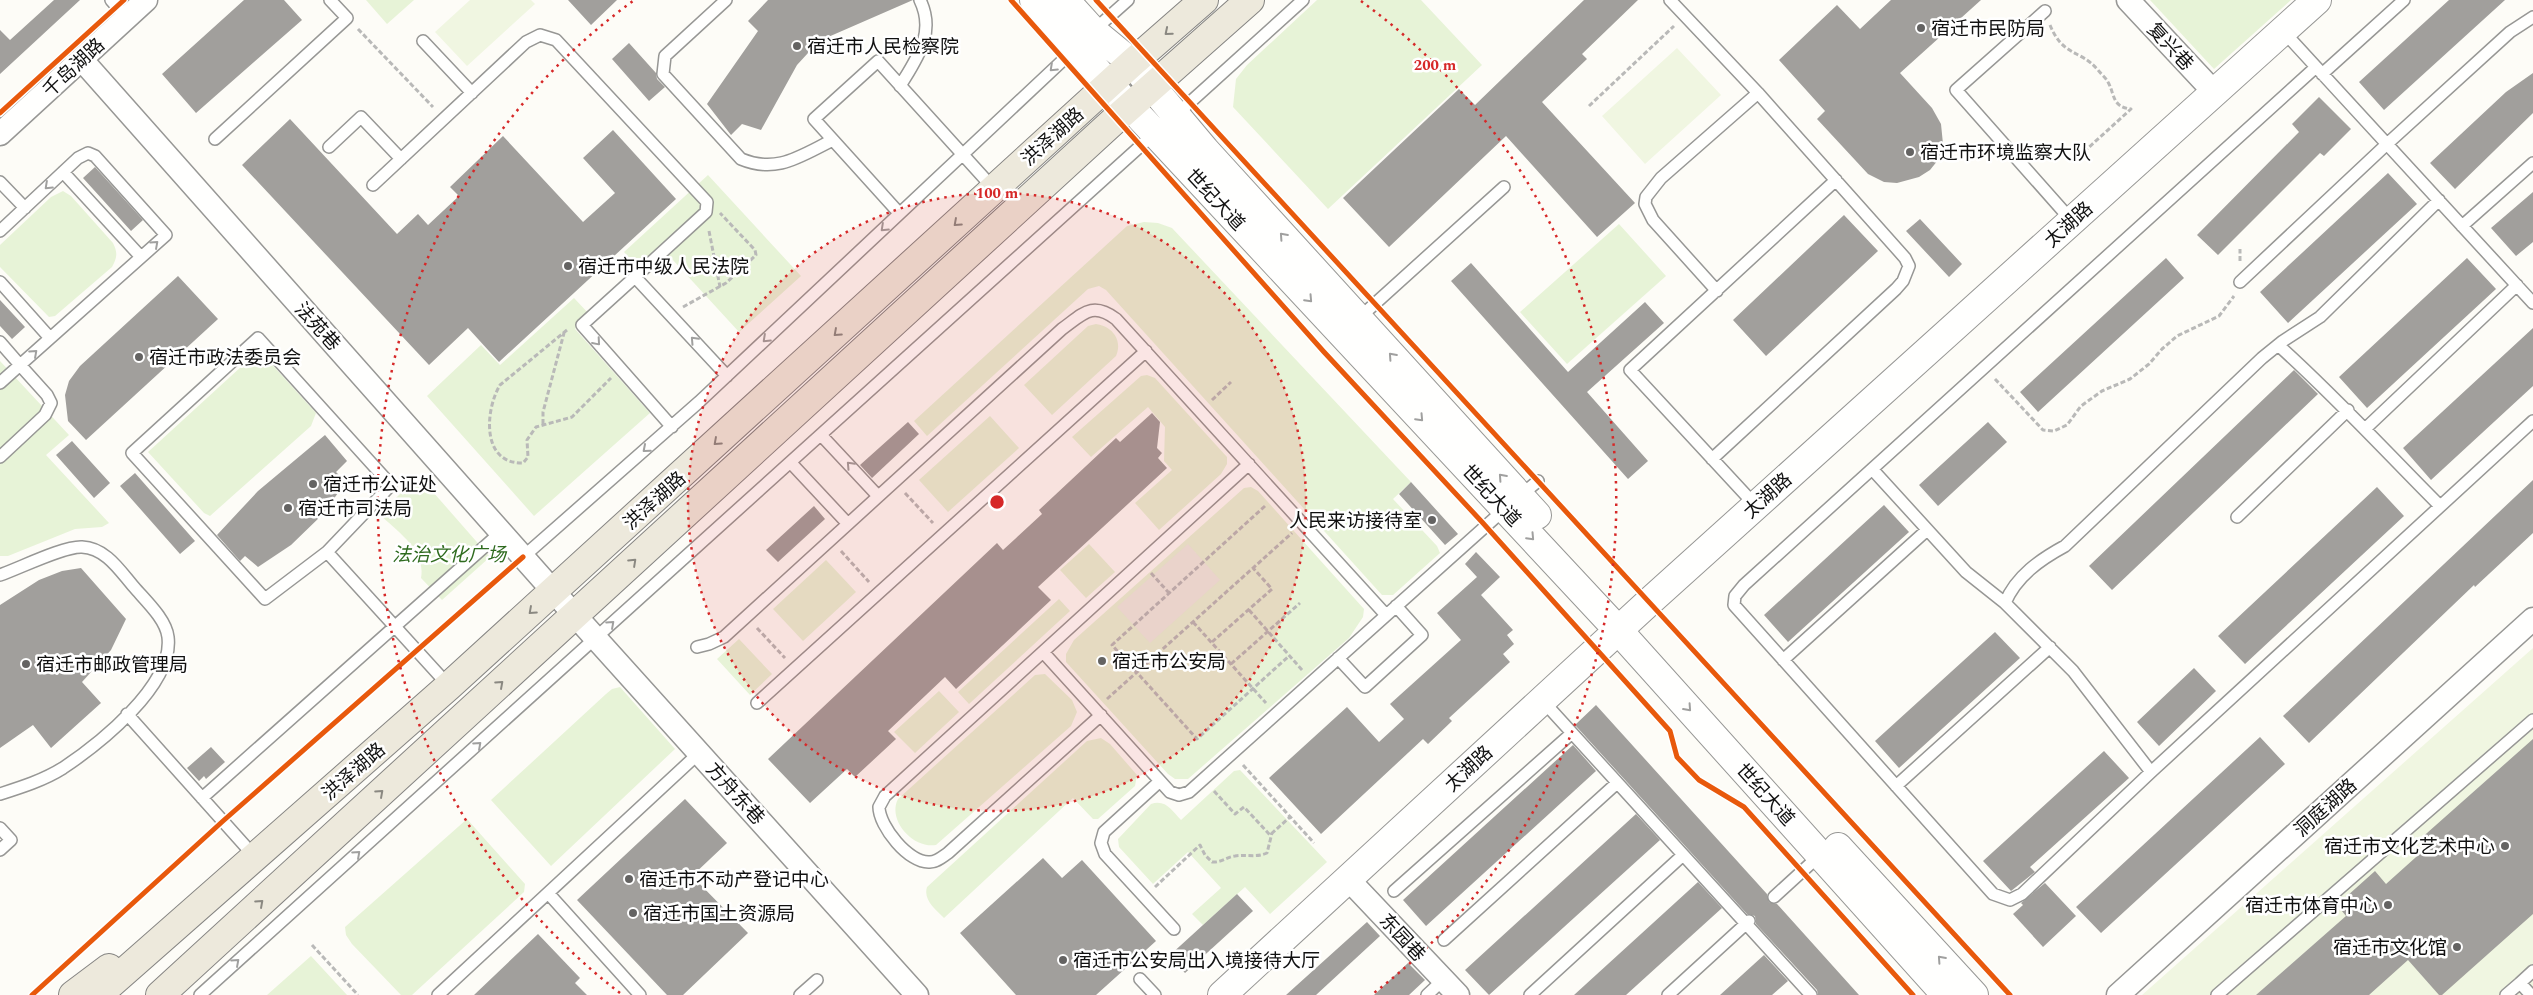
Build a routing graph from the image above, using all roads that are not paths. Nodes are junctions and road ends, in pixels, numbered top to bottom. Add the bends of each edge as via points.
1 (111, 0) edge
2 (146, 0) edge
3 (330, 0) edge
4 (726, 0) edge
5 (920, 0) edge
6 (1034, 0) edge
7 (1066, 0) edge
8 (1128, 0) edge
9 (1204, 0) edge
10 (1250, 0) edge
11 (1302, 0) edge
12 (1670, 0) edge
13 (2128, 0) edge
14 (2318, 0) edge
15 (2404, 0) edge
16 (2045, 11) road end
17 (2533, 17) edge
18 (127, 18) junction
19 (2283, 31) junction
20 (1085, 39) junction
21 (423, 41) dead end
22 (82, 60) junction
23 (1132, 63) junction
24 (2319, 70) junction
25 (1109, 84) junction
26 (900, 86) junction
27 (2214, 92) junction
28 (472, 93) junction
29 (1758, 93) junction
30 (1163, 100) junction
31 (1142, 120) junction
32 (0, 134) edge
33 (215, 139) dead end
34 (833, 140) junction
35 (2386, 144) junction
36 (329, 147) dead end
37 (962, 154) junction
38 (401, 159) junction
39 (2533, 162) edge
40 (63, 172) junction
41 (1836, 180) junction
42 (0, 182) edge
43 (373, 185) dead end
44 (1504, 187) dead end
45 (994, 189) junction
46 (2439, 200) junction
47 (25, 208) junction
48 (899, 213) junction
49 (0, 214) edge
50 (2072, 221) junction
51 (2462, 226) junction
52 (4, 227) edge
53 (140, 257) junction
54 (635, 277) junction
55 (0, 282) edge
56 (2240, 282) road end
57 (2517, 285) junction
58 (1717, 291) junction
59 (2533, 303) edge
60 (1350, 327) junction
61 (50, 338) junction
62 (0, 342) edge
63 (2278, 345) junction
64 (1146, 351) junction
65 (20, 365) junction
66 (727, 376) junction
67 (0, 383) edge
68 (2348, 410) junction
69 (2533, 421) edge
70 (672, 427) junction
71 (2366, 428) junction
72 (821, 434) junction
73 (0, 456) edge
74 (1712, 459) junction
75 (791, 462) junction
76 (1249, 464) junction
77 (1872, 470) junction
78 (1521, 495) junction
79 (878, 496) junction
80 (1756, 506) junction
81 (2440, 506) junction
82 (2237, 517) dead end
83 (848, 524) junction
84 (1927, 530) junction
85 (501, 532) junction
86 (327, 552) junction
87 (522, 557) junction
88 (0, 575) edge
89 (554, 592) junction
90 (2004, 603) junction
91 (1396, 606) junction
92 (575, 615) junction
93 (1386, 615) junction
94 (2533, 619) edge
95 (1624, 625) junction
96 (395, 626) junction
97 (596, 638) junction
98 (697, 647) dead end
99 (2050, 648) junction
100 (1043, 652) junction
101 (1338, 658) junction
102 (1783, 660) junction
103 (449, 686) junction
104 (1542, 700) junction
105 (757, 703) dead end
106 (1098, 712) junction
107 (127, 714) junction
108 (2533, 720) edge
109 (1572, 733) junction
110 (699, 753) junction
111 (2151, 772) junction
112 (1160, 781) junction
113 (1617, 783) junction
114 (1896, 786) junction
115 (0, 794) edge
116 (202, 798) junction
117 (0, 828) edge
118 (1827, 848) junction
119 (0, 850) edge
120 (1683, 855) junction
121 (255, 857) junction
122 (1348, 879) junction
123 (1394, 891) dead end
124 (548, 894) junction
125 (1774, 898) dead end
126 (1747, 922) junction
127 (1174, 929) dead end
128 (1444, 940) dead end
129 (2533, 971) edge
130 (1140, 979) dead end
131 (817, 980) dead end
132 (2520, 982) junction
133 (1450, 987) edge
134 (1808, 994) edge
135 (73, 995) edge
136 (98, 995) edge
137 (160, 995) edge
138 (200, 995) edge
139 (438, 995) edge
140 (640, 995) edge
141 (800, 995) edge
142 (917, 995) edge
143 (1155, 995) edge
144 (1222, 995) edge
145 (1427, 995) edge
146 (1530, 995) edge
147 (1668, 995) edge
148 (1946, 995) edge
149 (1974, 995) edge
150 (2118, 995) edge
151 (2217, 995) edge
152 (2506, 995) edge
153 (2531, 995) edge

1 - 18 lane
2 - 18 street, 千岛湖路
3 - 33 lane via 347,18
4 - 34 lane via 665,56 663,74 741,159 753,164 767,166 789,161
5 - 26 lane via 928,24 920,52
6 - 20 street, 世纪大道
7 - 20 street, 世纪大道
8 - 20 lane
9 -> 23 main road, 洪泽湖路
10 - 30 main road, 洪泽湖路
11 - 30 lane
12 - 29 lane
13 - 27 street, 复兴巷
14 - 19 street, 太湖路
15 - 24 lane
16 - 50 lane via 1956,90
17 - 35 lane via 2510,32
18 - 22 street, 千岛湖路
19 - 24 lane
19 - 27 street, 太湖路
20 - 23 street, 世纪大道
20 - 25 street, 世纪大道
20 -> 37 lane
21 - 28 lane
22 - 32 street, 千岛湖路
22 - 85 street, 法苑巷
23 - 25 main road, 洪泽湖路
23 - 30 street, 世纪大道
24 - 35 lane
24 - 77 lane
25 - 31 street, 世纪大道
25 - 45 main road, 洪泽湖路
26 - 34 lane via 878,61 814,119
26 - 37 lane
27 - 50 street, 太湖路
28 - 38 lane
28 - 54 lane via 526,42 540,36 556,40 706,207
29 - 41 lane
29 - 58 lane via 1661,178 1646,197 1645,204 1653,220
30 - 31 main road, 洪泽湖路
30 - 31 lane
60 -> 30 street, 世纪大道
31 -> 60 street, 世纪大道
31 - 72 lane
92 -> 31 main road, 洪泽湖路 via 858,356
34 - 48 lane
35 - 46 lane
35 - 56 lane
36 - 38 lane via 362,117
37 - 45 lane
37 - 48 lane
38 - 43 lane
39 - 51 lane
40 -> 47 lane
40 - 53 lane
53 -> 40 lane via 166,234 94,156 82,155
41 - 58 lane
41 - 74 lane via 1905,258 1909,266 1907,274 1890,295
42 - 47 lane
44 - 60 lane
45 -> 89 main road, 洪泽湖路
46 - 51 lane
46 - 63 lane via 2320,317
47 - 52 lane
48 -> 66 lane
49 - 52 lane
50 - 80 street, 太湖路
51 - 57 lane
53 - 61 lane
66 -> 54 lane
54 -> 70 lane via 582,325
55 - 61 lane
57 - 59 lane
57 - 71 lane
58 - 74 lane via 1630,370
60 - 78 street, 世纪大道
65 -> 61 lane
62 - 65 lane
63 - 68 lane
63 - 90 lane via 2065,546 2044,557 2022,577
64 - 76 lane
64 - 79 lane via 1107,312 1099,309 1087,311 1062,329
64 - 105 lane
65 - 67 lane
65 - 73 lane via 51,403 45,415
66 - 70 lane
68 - 71 lane
68 - 82 lane
69 - 81 lane
70 -> 87 lane
71 - 81 lane
72 - 75 lane
79 -> 72 lane
74 - 80 lane
75 - 83 lane
97 -> 75 lane
76 - 93 lane
76 - 100 lane
77 - 84 lane
77 - 102 lane via 1735,596 1734,605
78 - 91 lane
78 - 95 street, 世纪大道
79 - 83 lane
80 - 95 street, 太湖路
81 - 111 lane
83 - 98 lane via 747,616 716,641
84 - 90 lane via 1966,572
84 - 102 lane
85 - 87 street, 法苑巷
85 - 96 lane
86 - 86 lane via 391,485 258,338 132,454 265,599
86 - 96 lane
87 - 89 street, 法苑巷
88 - 107 lane via 81,546 102,552 112,561 160,619 168,636 168,649 160,676
89 - 92 street, 方舟东巷
89 -> 103 main road, 洪泽湖路
90 - 99 lane
91 - 93 lane
91 - 101 lane via 1422,635 1372,681 1365,687
92 - 97 street, 方舟东巷
137 -> 92 main road, 洪泽湖路
93 - 101 lane
94 - 150 street, 洞庭湖路
95 - 104 street, 太湖路
95 - 118 street, 世纪大道
96 - 103 lane
96 - 116 lane
97 - 110 street, 方舟东巷
138 -> 97 lane
99 - 111 lane via 2073,671
99 - 114 lane
100 - 106 lane
100 - 106 lane via 885,796 879,812 888,832 918,860 937,860
101 - 112 lane via 1190,792 1179,795 1170,792
102 - 114 lane
103 - 121 main road, 洪泽湖路
104 - 109 lane
104 - 122 street, 太湖路
106 - 112 lane
107 - 115 lane via 101,739 62,768 26,786
107 - 116 lane
108 - 151 lane
109 - 113 lane
109 - 123 lane
110 - 124 lane
110 - 142 street, 方舟东巷
111 - 114 lane via 2022,894 2010,900 1992,894
112 - 127 lane via 1101,838 1105,854
113 - 120 lane
113 - 128 lane
116 - 121 lane
117 - 119 lane via 11,840
118 - 125 lane
118 - 148 street, 世纪大道
149 -> 118 street, 世纪大道
120 - 126 lane
120 - 146 lane
121 - 135 main road
121 - 136 main road, 洪泽湖路
122 - 133 street, 东园巷
122 - 144 street, 太湖路
124 - 139 lane
124 - 140 lane
126 - 134 lane
126 - 147 lane
129 - 132 lane
130 - 143 lane
131 - 141 lane
132 - 152 lane
132 - 153 lane
133 - 145 lane

